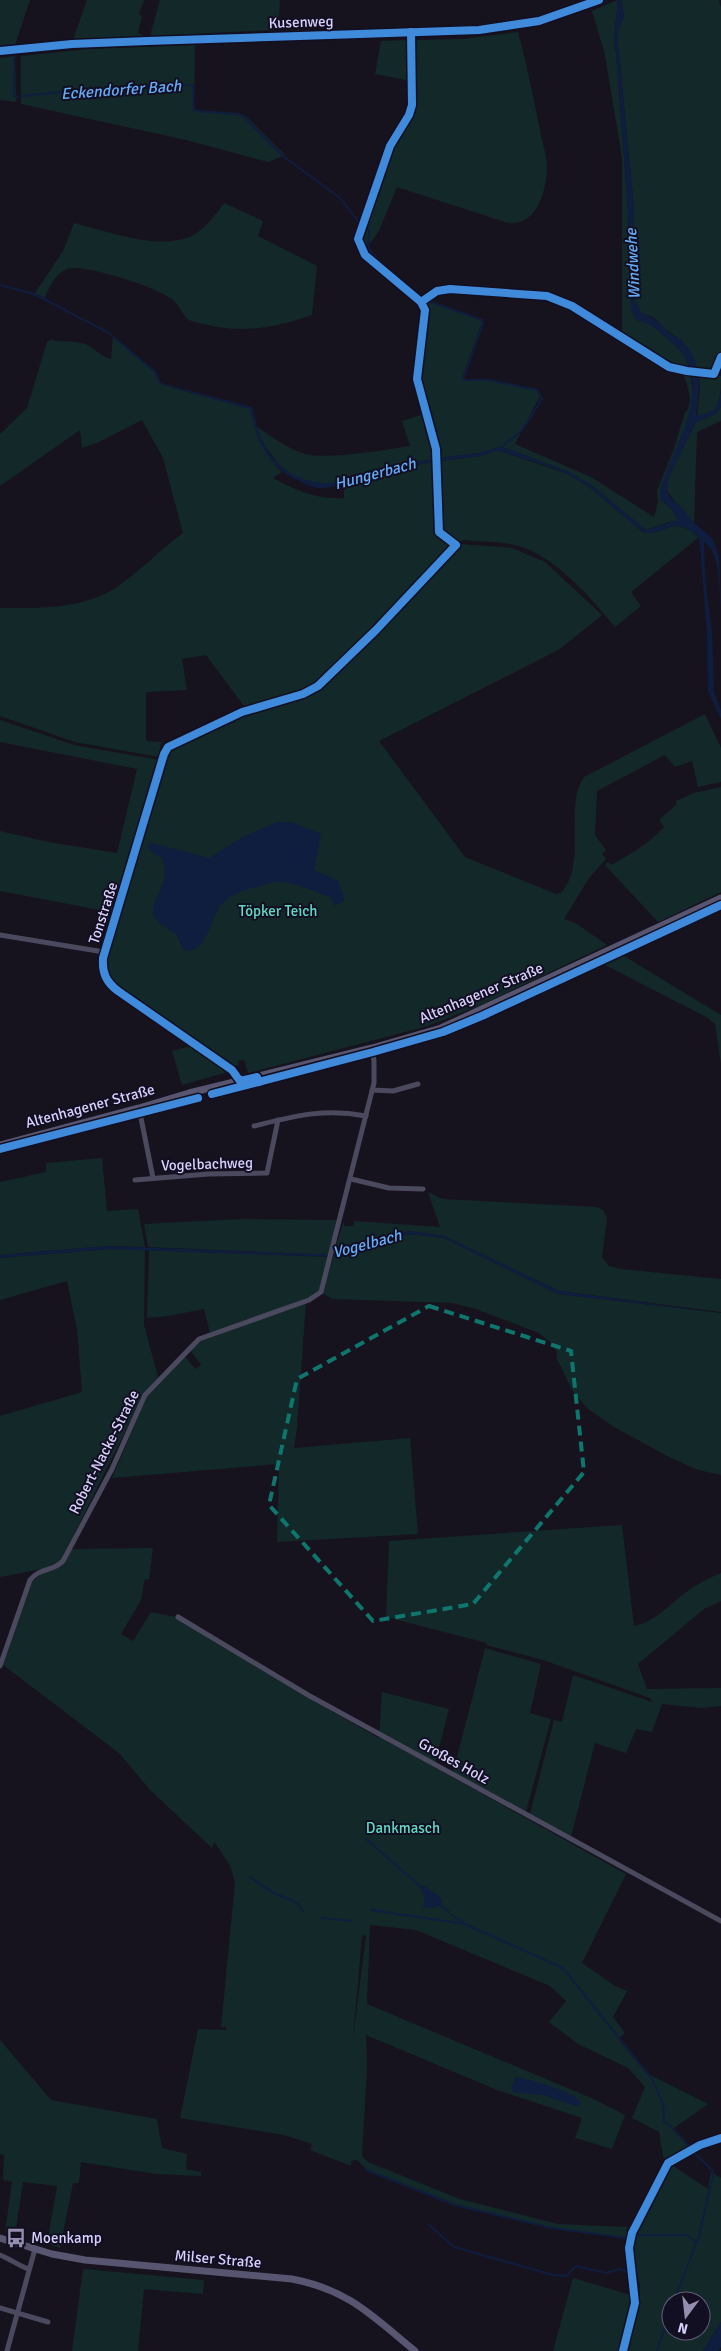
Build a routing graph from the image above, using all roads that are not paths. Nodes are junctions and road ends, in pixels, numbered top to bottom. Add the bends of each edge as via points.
1 (599, 0) edge
2 (0, 51) edge
3 (218, 723) dead end
4 (721, 898) edge
5 (0, 936) edge
6 (104, 952) junction
7 (372, 1048) junction
8 (240, 1080) junction
9 (418, 1084) dead end
10 (372, 1090) junction
11 (139, 1108) junction
12 (366, 1116) junction
13 (278, 1120) junction
14 (254, 1126) dead end
15 (0, 1145) edge
16 (153, 1178) junction
17 (351, 1179) junction
18 (135, 1180) dead end
19 (423, 1188) dead end
20 (178, 1617) dead end
21 (0, 1666) edge
22 (721, 1921) edge
23 (721, 2138) edge
24 (0, 2238) edge
25 (35, 2249) junction
26 (0, 2255) edge
27 (29, 2270) junction
28 (0, 2308) edge
29 (17, 2313) junction
30 (48, 2322) dead end
31 (7, 2351) edge
32 (415, 2351) edge
33 (623, 2351) edge

1 - 2 street, Kusenweg via 539,21 486,30 138,41
3 - 6 street, Tonstraße via 165,751
4 - 7 main road, Altenhagener Straße via 441,1028
5 - 6 street
6 - 8 street, Tonstraße via 103,971 110,985 232,1070
7 - 8 main road, Altenhagener Straße
7 - 10 street, Robert-Nacke-Straße via 375,1073
8 - 11 main road, Altenhagener Straße
9 - 10 street via 393,1091
10 - 12 street, Robert-Nacke-Straße
11 - 15 main road, Altenhagener Straße
11 - 16 street, Vogelbachweg
12 - 13 street via 326,1111
12 - 17 street, Robert-Nacke-Straße
13 - 14 street
13 - 16 street, Vogelbachweg via 267,1174
16 - 18 street, Vogelbachweg
17 - 19 street via 389,1188
17 - 21 street, Robert-Nacke-Straße via 324,1286 317,1295 199,1340 145,1395 112,1469 63,1561 40,1571 30,1580
20 - 22 street, Großes Holz via 308,1695
23 - 33 street via 700,2145 668,2163 632,2233 629,2248 635,2303
24 - 25 main road, Milser Straße
25 - 27 street
25 - 32 main road, Milser Straße via 85,2260 292,2280 323,2286 354,2302
26 - 27 street via 12,2258 18,2266
27 - 29 street
28 - 29 street
29 - 30 street
29 - 31 street

